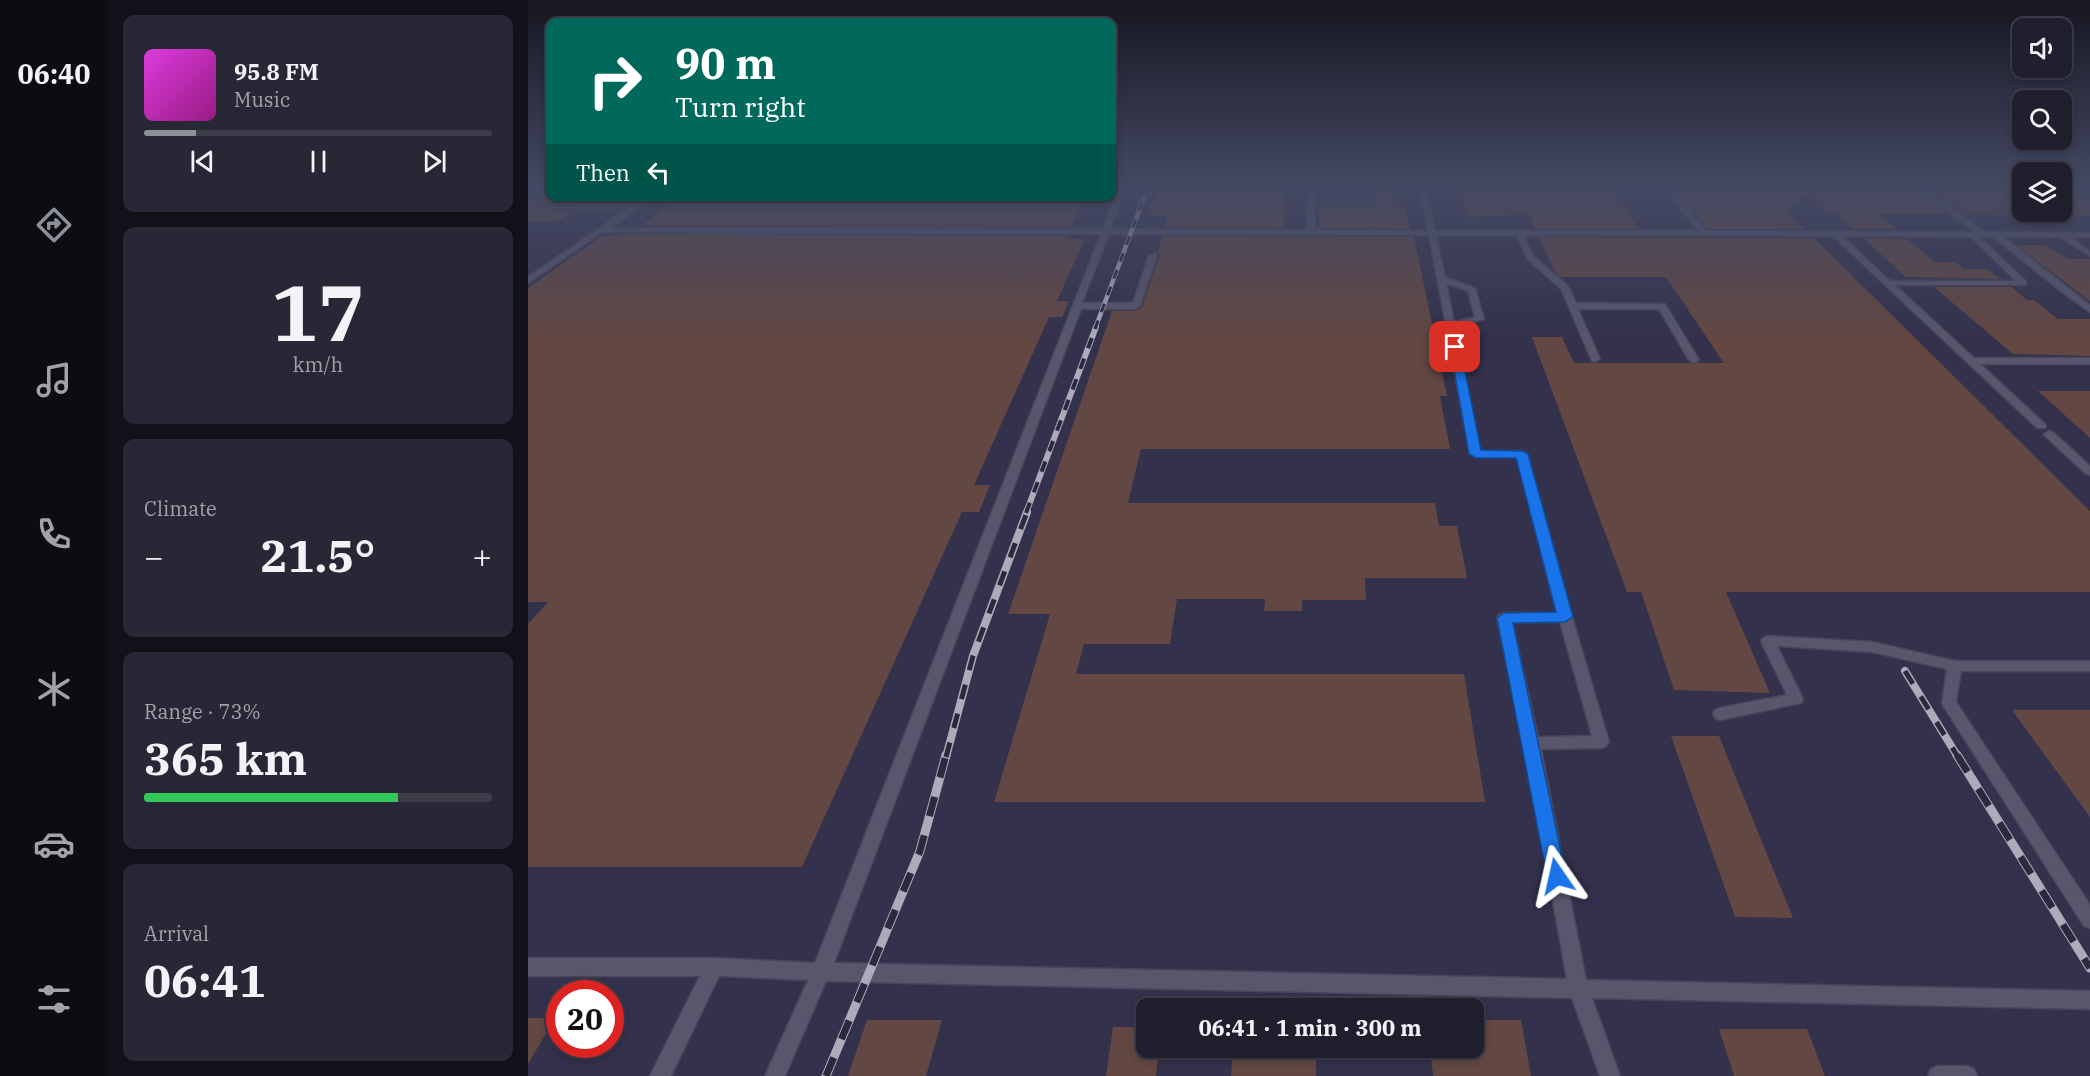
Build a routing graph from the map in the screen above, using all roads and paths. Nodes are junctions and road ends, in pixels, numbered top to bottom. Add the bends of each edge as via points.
1 (592, 237) edge
2 (1103, 237) edge
3 (1434, 237) edge
4 (1521, 237) edge
5 (1838, 237) edge
6 (1980, 237) edge
7 (1998, 237) edge
8 (2065, 237) edge
9 (2090, 254) edge
10 (1153, 255) dead end
11 (1442, 279) junction
12 (528, 281) edge
13 (1887, 283) junction
14 (1077, 306) junction
15 (1572, 306) junction
16 (2090, 309) edge
17 (1451, 326) junction
18 (1595, 359) dead end
19 (1694, 360) dead end
20 (1971, 361) junction
21 (2090, 361) edge
22 (2090, 472) edge
23 (1565, 617) junction
24 (1955, 666) junction
25 (2090, 666) edge
26 (1720, 714) dead end
27 (1532, 743) junction
28 (2090, 920) edge
29 (528, 967) edge
30 (714, 967) junction
31 (821, 972) junction
32 (1578, 987) junction
33 (2090, 1000) edge
34 (660, 1076) edge
35 (776, 1076) edge
36 (1610, 1076) edge
37 (1938, 1076) edge
38 (1967, 1076) edge

1 - 12 lane
2 - 14 lane
3 - 11 lane
4 - 15 lane via 1530,257 1565,288
5 - 13 lane
6 - 13 lane via 2023,284
7 - 16 lane
8 - 9 lane
10 - 14 lane via 1136,306
11 - 17 lane
11 - 17 lane via 1472,290 1480,319
13 - 20 lane
14 - 31 lane
15 - 18 lane
15 - 19 lane via 1662,306
17 - 23 lane via 1476,454 1522,454
20 - 21 lane
20 - 22 lane
23 - 27 lane via 1504,618
23 - 27 lane via 1601,742
24 - 25 lane
24 - 26 lane via 1872,647 1768,641 1796,699
24 - 28 lane via 1949,703
27 - 32 lane
29 - 30 lane
30 - 31 lane
30 - 34 lane
31 - 32 lane
31 - 35 lane
32 - 33 lane
32 - 36 lane
37 - 38 lane

